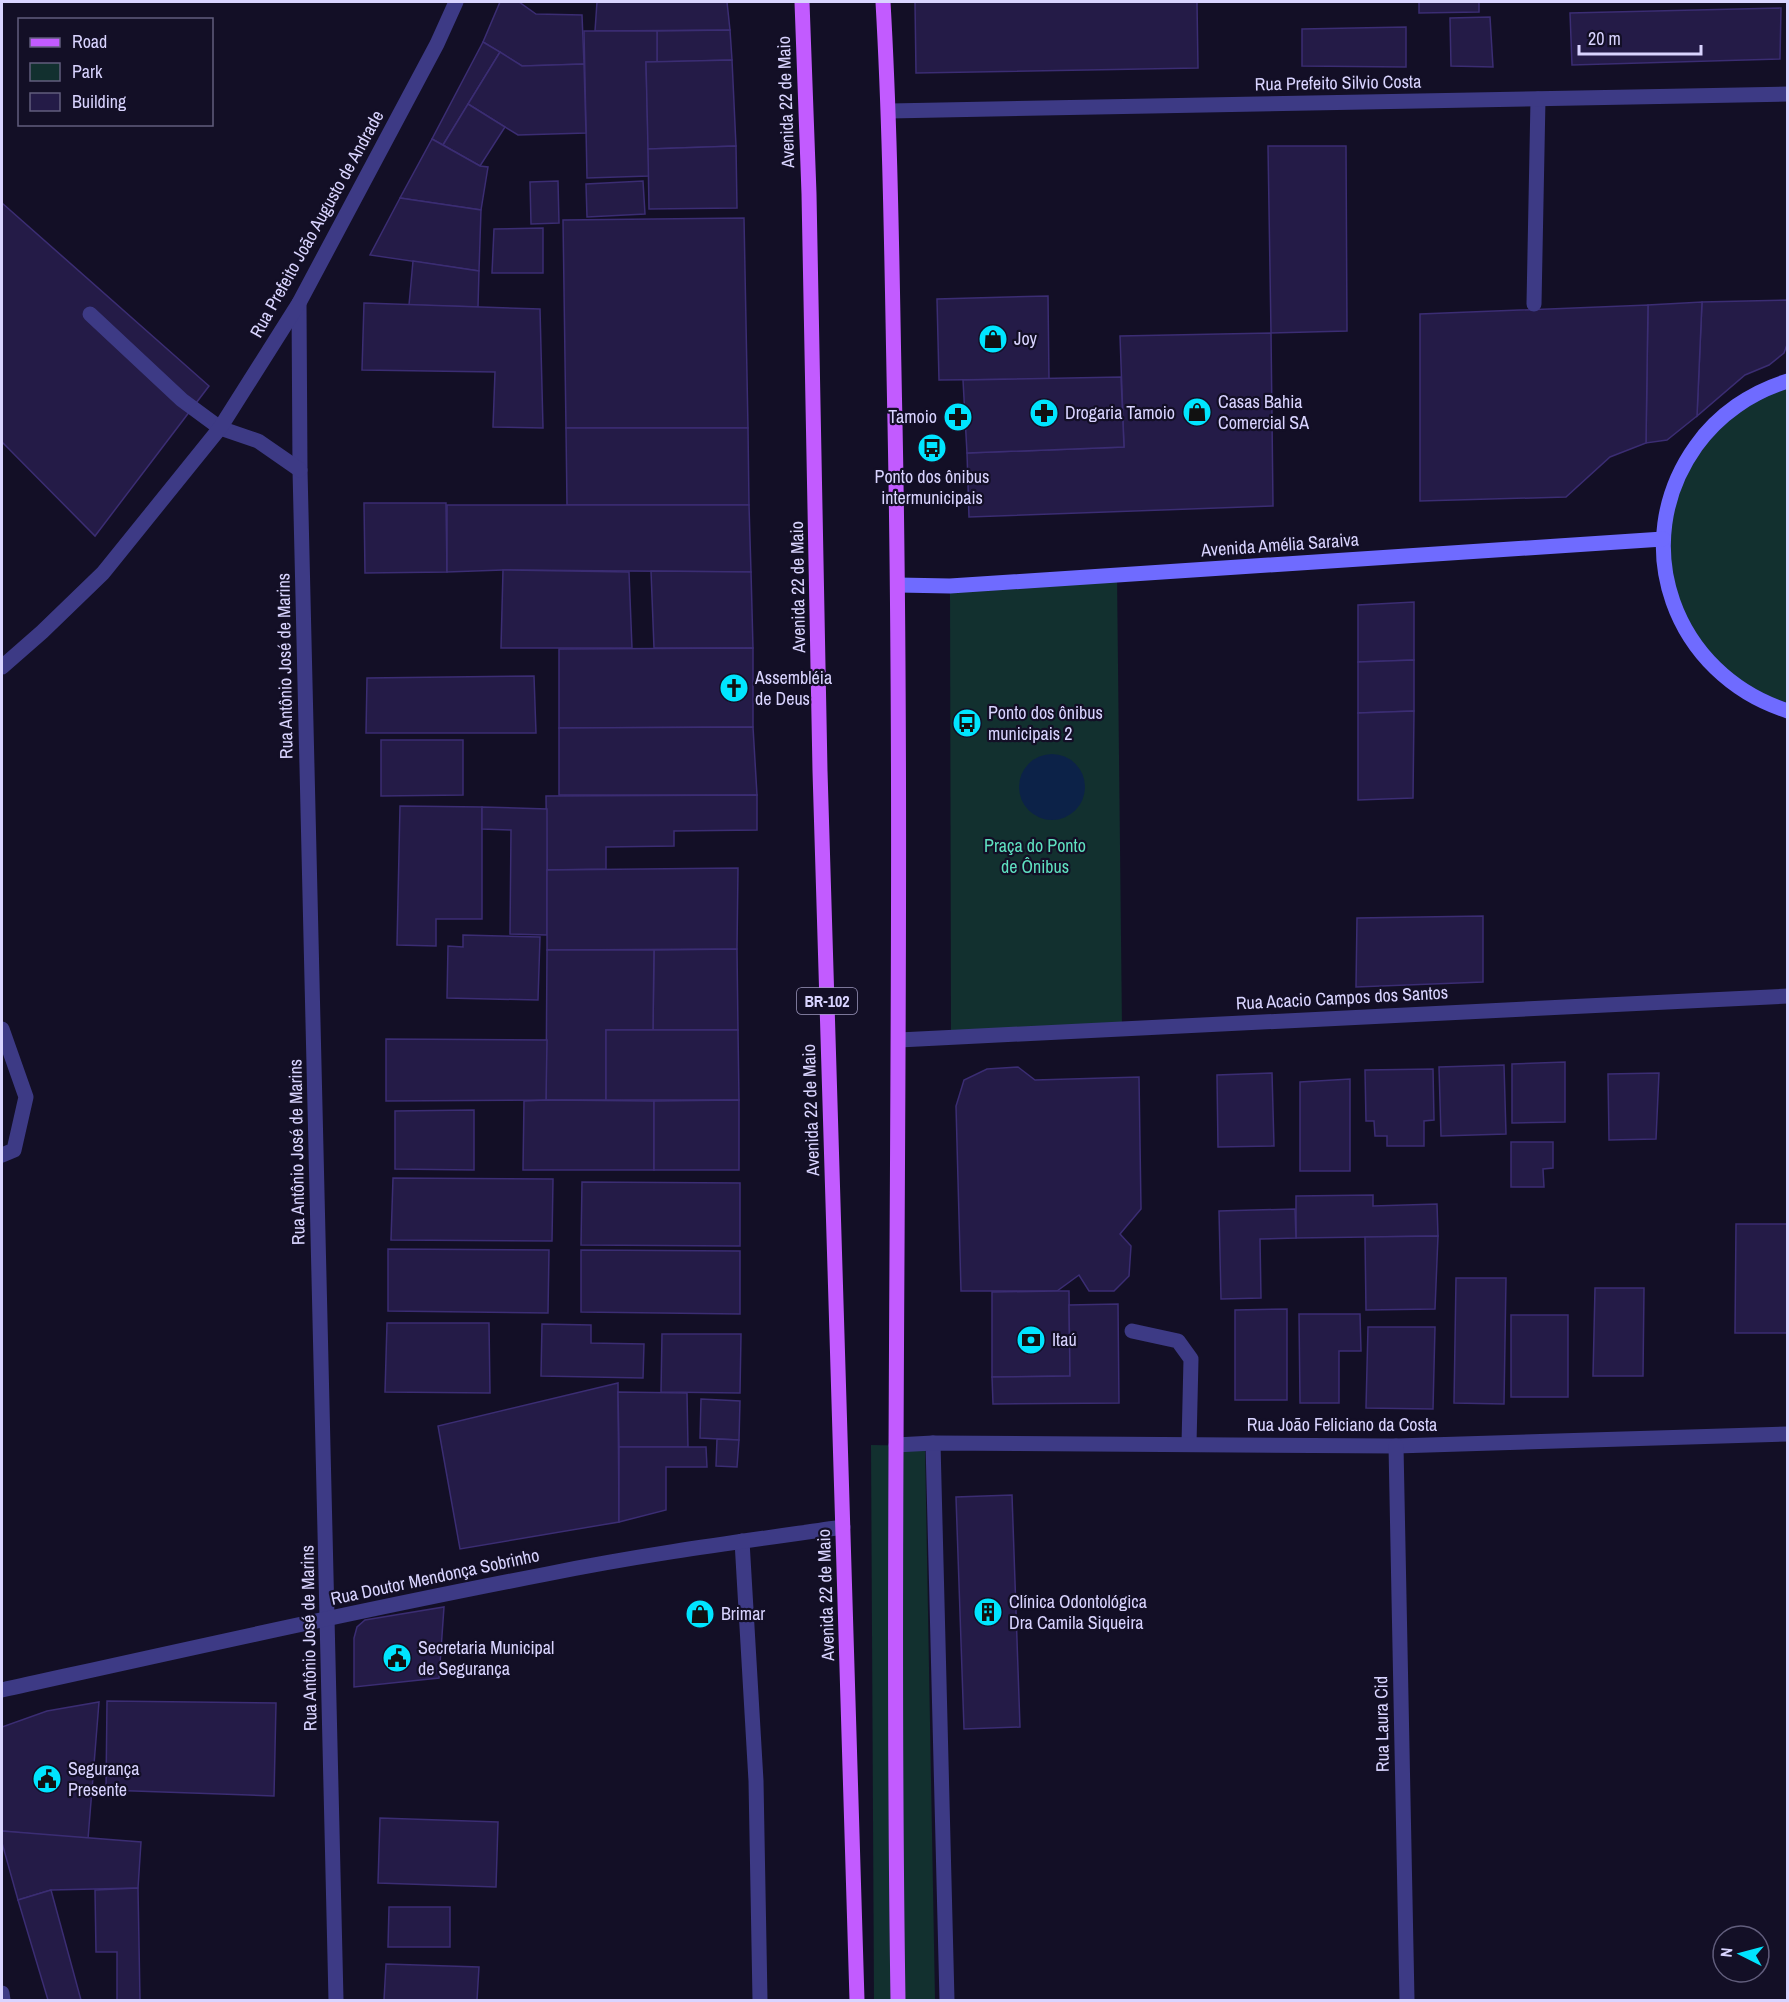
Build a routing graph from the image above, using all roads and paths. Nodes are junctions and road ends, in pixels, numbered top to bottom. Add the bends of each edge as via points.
1 (456, 2) edge
2 (802, 2) edge
3 (883, 2) edge
4 (1788, 94) edge
5 (1538, 99) junction
6 (889, 111) junction
7 (299, 303) junction
8 (1534, 304) dead end
9 (90, 314) dead end
10 (1788, 381) edge
11 (220, 428) junction
12 (300, 470) junction
13 (1663, 539) junction
14 (898, 585) junction
15 (2, 667) edge
16 (1788, 711) edge
17 (1788, 996) edge
18 (2, 1029) edge
19 (899, 1040) junction
20 (2, 1155) edge
21 (1132, 1331) dead end
22 (1788, 1434) edge
23 (933, 1443) junction
24 (1189, 1444) junction
25 (896, 1445) junction
26 (1396, 1446) junction
27 (843, 1527) junction
28 (742, 1541) junction
29 (328, 1619) junction
30 (2, 1690) edge
31 (2, 1993) edge
32 (3, 2001) edge
33 (336, 2001) edge
34 (760, 2001) edge
35 (857, 2001) edge
36 (898, 2001) edge
37 (946, 2001) edge
38 (1407, 2001) edge

1 - 7 street, Rua Prefeito João Augusto de Andrade via 438,44
2 - 27 main road, Avenida 22 de Maio / BR-102
3 - 6 main road
4 - 5 street, Rua Prefeito Silvio Costa
5 - 6 street, Rua Prefeito Silvio Costa
5 - 8 street
6 - 14 main road
7 - 11 street, Rua Prefeito João Augusto de Andrade
7 - 12 street, Rua Antônio José de Marins
9 - 11 street via 182,400
10 - 13 street via 1749,397 1705,434 1675,483
11 - 12 street via 258,441
11 - 15 street, Rua Prefeito João Augusto de Andrade via 103,573
12 - 29 street, Rua Antônio José de Marins
13 - 14 street, Avenida Amélia Saraiva via 950,586
13 - 16 street via 1674,608 1690,639 1738,689
14 - 19 main road
17 - 19 street, Rua Acacio Campos dos Santos
18 - 20 street via 26,1097 14,1150
19 - 25 main road
21 - 24 street via 1179,1341 1191,1359
22 - 26 street, Rua João Feliciano da Costa
23 - 24 street, Rua João Feliciano da Costa
23 - 25 street, Rua João Feliciano da Costa
23 - 37 street
24 - 26 street, Rua João Feliciano da Costa
25 - 36 main road via 894,1785
26 - 38 street, Rua Laura Cid
27 - 28 street, Rua Doutor Mendonça Sobrinho
27 - 35 main road, Avenida 22 de Maio / BR-102
28 - 29 street, Rua Doutor Mendonça Sobrinho via 549,1573
28 - 34 street via 756,1781
29 - 30 street, Rua Doutor Mendonça Sobrinho
29 - 33 street, Rua Antônio José de Marins
31 - 32 street

